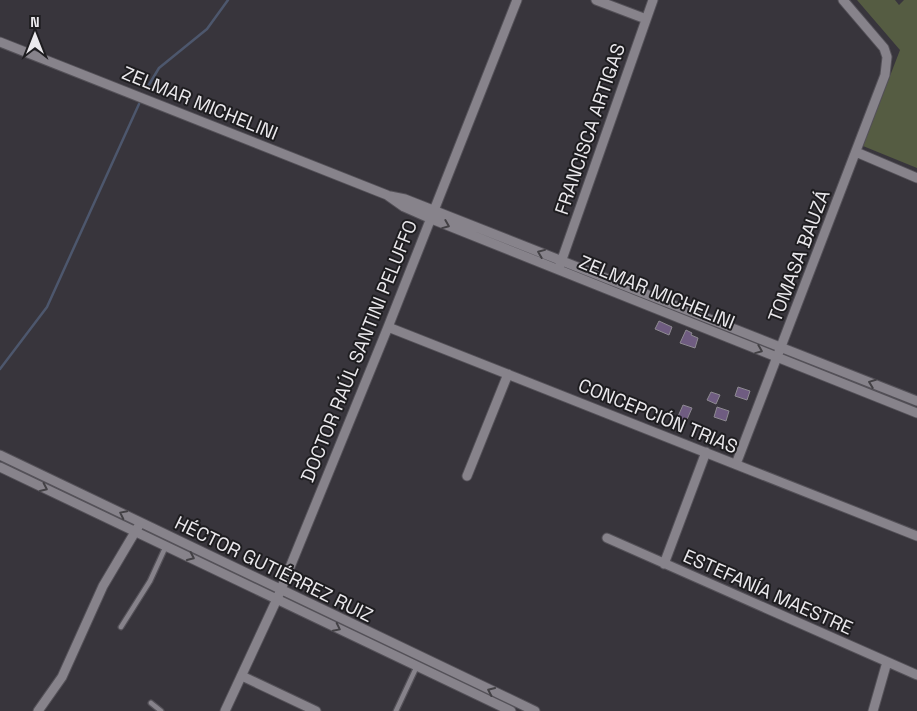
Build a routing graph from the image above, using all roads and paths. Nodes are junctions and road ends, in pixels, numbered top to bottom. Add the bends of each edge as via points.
1 (517, 0) edge
2 (596, 0) edge
3 (653, 0) edge
4 (843, 0) edge
5 (646, 19) junction
6 (0, 42) edge
7 (856, 152) junction
8 (917, 178) edge
9 (431, 214) junction
10 (559, 265) junction
11 (388, 327) junction
12 (781, 348) junction
13 (777, 358) junction
14 (508, 374) junction
15 (917, 401) edge
16 (917, 413) edge
17 (706, 452) junction
18 (0, 455) edge
19 (736, 464) junction
20 (0, 467) edge
21 (467, 476) dead end
22 (140, 522) junction
23 (136, 531) junction
24 (917, 536) edge
25 (607, 538) dead end
26 (166, 546) junction
27 (664, 564) junction
28 (277, 599) junction
29 (121, 627) dead end
30 (887, 662) junction
31 (417, 666) junction
32 (917, 675) edge
33 (242, 676) junction
34 (151, 703) dead end
35 (38, 711) edge
36 (161, 711) edge
37 (225, 711) edge
38 (316, 711) edge
39 (396, 711) edge
40 (511, 711) edge
41 (535, 711) edge
42 (873, 711) edge

1 - 9 street, DOCTOR RAÚL SANTINI PELUFFO
2 - 5 street
3 - 5 street, FRANCISCA ARTIGAS
4 - 7 street, TOMASA BAUZÁ via 881,43 887,57 883,82
5 - 10 street, FRANCISCA ARTIGAS
6 - 9 street, ZELMAR MICHELINI via 387,196 406,199
7 - 8 street
7 - 12 street, TOMASA BAUZÁ
9 - 10 street, ZELMAR MICHELINI
9 - 11 street, DOCTOR RAÚL SANTINI PELUFFO
10 - 12 street, ZELMAR MICHELINI
10 -> 13 street, ZELMAR MICHELINI
11 - 14 street, CONCEPCIÓN TRIAS
11 - 28 street, DOCTOR RAÚL SANTINI PELUFFO
12 - 13 street, TOMASA BAUZÁ
15 -> 12 street, ZELMAR MICHELINI
13 - 16 street, ZELMAR MICHELINI
13 - 19 street, TOMASA BAUZÁ
14 - 17 street, CONCEPCIÓN TRIAS
14 - 21 street
17 - 19 street, CONCEPCIÓN TRIAS
17 - 27 street
22 -> 18 street, HÉCTOR GUTIÉRREZ RUIZ
19 - 24 street, CONCEPCIÓN TRIAS
20 -> 23 street, HÉCTOR GUTIÉRREZ RUIZ
22 - 23 street
41 -> 22 street, HÉCTOR GUTIÉRREZ RUIZ
23 - 26 street, HÉCTOR GUTIÉRREZ RUIZ
23 - 35 street via 103,586 62,677
25 - 27 street, ESTEFANÍA MAESTRE
26 -> 28 street, HÉCTOR GUTIÉRREZ RUIZ
26 - 29 lane via 150,581
27 - 30 street, ESTEFANÍA MAESTRE
28 -> 31 street, HÉCTOR GUTIÉRREZ RUIZ
28 - 33 street, DOCTOR RAÚL SANTINI PELUFFO
30 - 32 street, ESTEFANÍA MAESTRE
30 - 42 street
31 - 39 lane
31 - 40 street, HÉCTOR GUTIÉRREZ RUIZ
33 - 37 street, DOCTOR RAÚL SANTINI PELUFFO
33 - 38 street
34 - 36 lane

